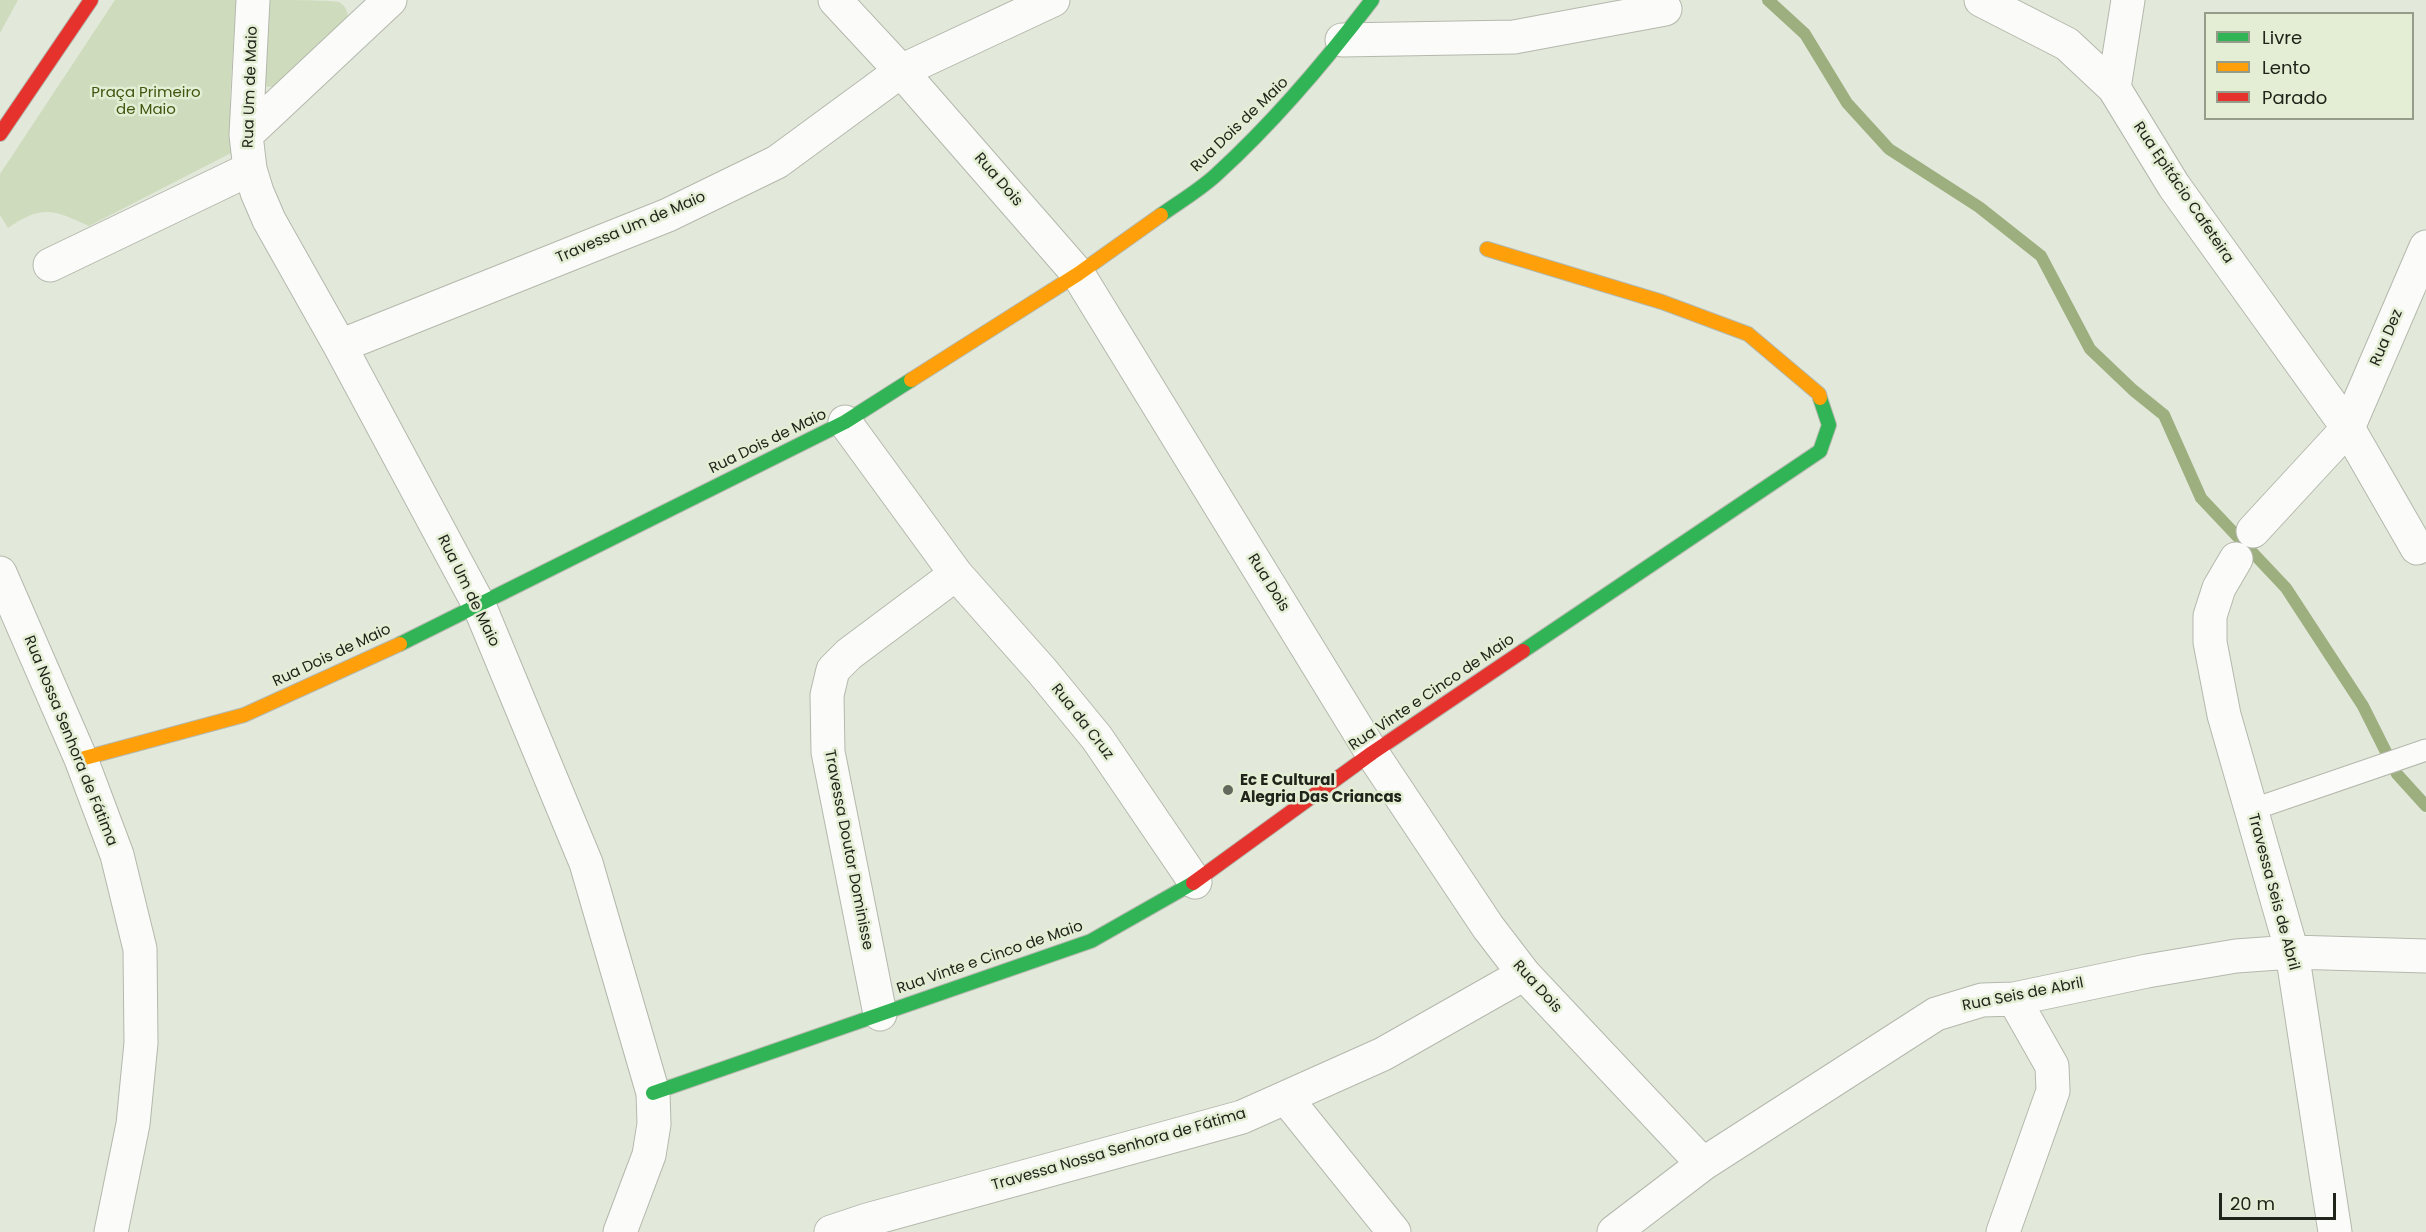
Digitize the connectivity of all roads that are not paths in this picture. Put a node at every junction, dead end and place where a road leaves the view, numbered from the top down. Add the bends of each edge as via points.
1 (91, 0) edge
2 (254, 0) edge
3 (390, 0) edge
4 (835, 0) edge
5 (1053, 0) edge
6 (1372, 0) edge
7 (1981, 0) edge
8 (2127, 0) edge
9 (1665, 9) dead end
10 (1342, 40) junction
11 (901, 70) junction
12 (2114, 88) junction
13 (0, 134) edge
14 (246, 135) junction
15 (250, 170) junction
16 (2426, 247) edge
17 (1487, 249) dead end
18 (50, 265) dead end
19 (1078, 274) junction
20 (340, 346) junction
21 (845, 422) junction
22 (2348, 428) junction
23 (2253, 531) dead end
24 (2417, 548) dead end
25 (2236, 559) dead end
26 (0, 573) edge
27 (956, 574) junction
28 (479, 605) junction
29 (2421, 751) edge
30 (1372, 753) junction
31 (81, 759) junction
32 (2252, 810) junction
33 (1195, 882) junction
34 (2292, 952) junction
35 (2426, 956) edge
36 (1524, 974) junction
37 (2014, 999) junction
38 (879, 1014) junction
39 (653, 1093) junction
40 (1286, 1098) junction
41 (1702, 1164) junction
42 (111, 1232) edge
43 (620, 1232) edge
44 (831, 1232) edge
45 (1394, 1232) edge
46 (1614, 1232) edge
47 (2003, 1232) edge
48 (2335, 1232) edge

1 - 13 street
2 - 14 street, Rua Um de Maio
3 - 14 street
4 - 11 street, Rua Dois
5 - 11 street, Travessa Um de Maio
6 - 10 street, Rua Dois de Maio
7 - 12 street, Rua Epitácio Cafeteira via 2067,44
8 - 12 street
9 - 10 street via 1514,37
10 - 19 street, Rua Dois de Maio via 1287,105 1215,176
11 - 19 street, Rua Dois
11 - 20 street, Travessa Um de Maio via 767,167 668,215
12 - 22 street, Rua Epitácio Cafeteira via 2174,186
14 - 15 street, Rua Um de Maio
15 - 18 street
15 - 20 street, Rua Um de Maio via 269,220
16 - 22 street, Rua Dez
17 - 30 street, Rua Vinte e Cinco de Maio via 1662,302 1748,334 1819,394 1829,425 1820,451
19 - 21 street, Rua Dois de Maio
19 - 30 street, Rua Dois
20 - 28 street, Rua Um de Maio
21 - 27 street
21 - 28 street, Rua Dois de Maio
22 - 23 street
22 - 24 street, Rua Epitácio Cafeteira
25 - 32 street, Travessa Seis de Abril via 2219,588 2210,616 2210,642 2224,715
26 - 31 street, Rua Nossa Senhora de Fátima
27 - 33 street, Rua da Cruz via 1097,738
27 - 38 street, Travessa Doutor Dominisse via 849,654 833,670 827,695 828,752
28 - 31 street, Rua Dois de Maio via 244,715
28 - 39 street, Rua Um de Maio via 586,864
29 - 32 lane
30 - 33 street, Rua Vinte e Cinco de Maio
30 - 36 street, Rua Dois via 1488,927
31 - 42 street, Rua Nossa Senhora de Fátima via 117,855 140,949 141,1043 134,1112
32 - 34 street, Travessa Seis de Abril
33 - 38 street, Rua Vinte e Cinco de Maio via 1091,941
34 - 35 street, Rua Seis de Abril
34 - 37 street, Rua Seis de Abril via 2236,956 2147,971
34 - 48 street, Travessa Seis de Abril
36 - 40 street, Travessa Nossa Senhora de Fátima via 1383,1054
36 - 41 street, Rua Dois
37 - 41 street, Rua Seis de Abril via 1982,1000 1936,1014
37 - 47 street via 2052,1066 2053,1091
38 - 39 street, Rua Vinte e Cinco de Maio
39 - 43 street, Rua Um de Maio via 649,1155
40 - 44 street, Travessa Nossa Senhora de Fátima via 1242,1117
40 - 45 street
41 - 46 street, Rua Seis de Abril

